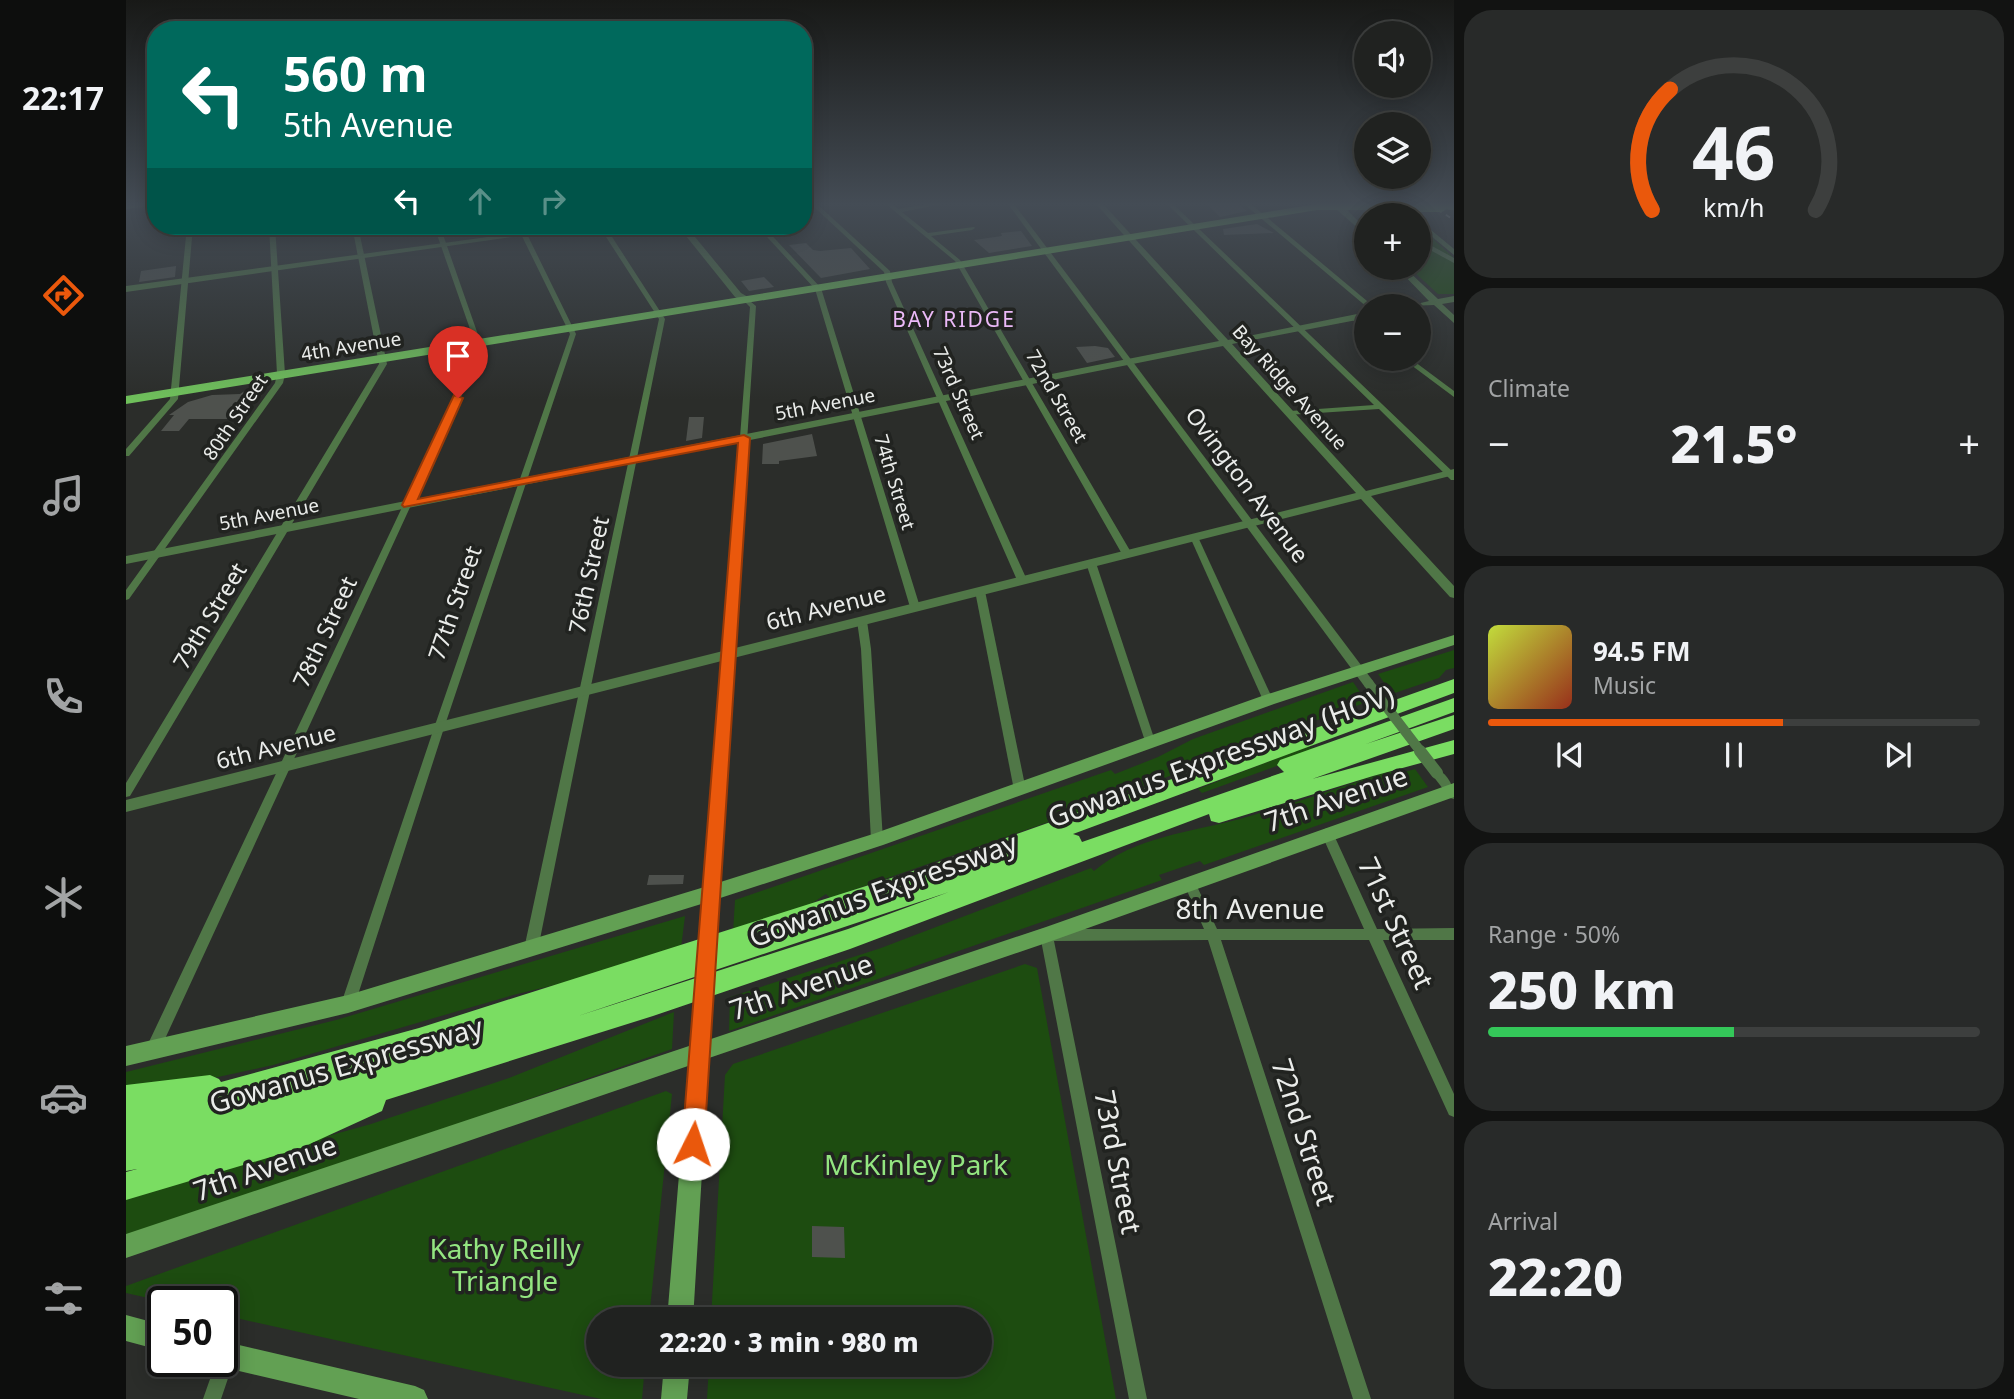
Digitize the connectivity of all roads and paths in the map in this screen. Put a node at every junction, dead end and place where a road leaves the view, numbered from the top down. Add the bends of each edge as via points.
1 (186, 269) edge
2 (265, 269) edge
3 (274, 269) edge
4 (364, 269) edge
5 (452, 269) edge
6 (542, 269) edge
7 (631, 269) edge
8 (717, 269) edge
9 (800, 269) edge
10 (885, 269) edge
11 (931, 269) edge
12 (961, 269) edge
13 (1060, 269) edge
14 (1159, 269) edge
15 (1237, 269) edge
16 (1326, 269) edge
17 (888, 276) junction
18 (1415, 280) edge
19 (185, 281) junction
20 (818, 288) junction
21 (126, 289) edge
22 (1356, 294) edge
23 (745, 299) junction
24 (1454, 299) edge
25 (1436, 302) junction
26 (1431, 303) edge
27 (661, 313) junction
28 (1353, 318) edge
29 (1454, 320) edge
30 (571, 328) junction
31 (1299, 329) junction
32 (478, 343) junction
33 (1226, 343) junction
34 (383, 358) junction
35 (1129, 362) junction
36 (1423, 371) edge
37 (281, 374) junction
38 (1026, 383) junction
39 (175, 392) junction
40 (1454, 395) edge
41 (126, 400) edge
42 (941, 400) junction
43 (1380, 407) junction
44 (1290, 413) junction
45 (857, 416) junction
46 (744, 438) junction
47 (126, 454) edge
48 (634, 460) junction
49 (1452, 474) edge
50 (523, 482) junction
51 (1364, 495) junction
52 (409, 505) junction
53 (1249, 523) junction
54 (285, 529) junction
55 (1194, 537) junction
56 (157, 554) junction
57 (1127, 554) junction
58 (126, 560) edge
59 (1091, 563) junction
60 (1022, 580) junction
61 (980, 591) junction
62 (1454, 594) edge
63 (126, 597) edge
64 (915, 607) junction
65 (862, 621) junction
66 (1454, 640) edge
67 (728, 654) junction
68 (1363, 677) junction
69 (1454, 686) edge
70 (583, 691) junction
71 (1268, 700) junction
72 (1454, 705) edge
73 (1454, 722) edge
74 (439, 728) junction
75 (1150, 741) junction
76 (1454, 747) edge
77 (284, 766) junction
78 (1274, 782) junction
79 (1020, 790) junction
80 (1453, 792) edge
81 (126, 793) edge
82 (126, 806) edge
83 (1327, 832) junction
84 (877, 840) junction
85 (1189, 884) junction
86 (711, 893) junction
87 (1212, 933) junction
88 (1374, 934) junction
89 (1454, 934) edge
90 (1046, 935) junction
91 (850, 939) junction
92 (531, 948) junction
93 (348, 1004) junction
94 (152, 1052) junction
95 (699, 1054) junction
96 (126, 1056) edge
97 (443, 1071) junction
98 (291, 1077) junction
99 (126, 1098) edge
100 (1454, 1110) edge
101 (126, 1117) edge
102 (126, 1136) edge
103 (126, 1157) edge
104 (126, 1186) edge
105 (126, 1246) edge
106 (681, 1307) edge
107 (126, 1328) edge
108 (147, 1334) edge
109 (238, 1358) edge
110 (218, 1377) edge
111 (676, 1377) edge
112 (212, 1399) edge
113 (415, 1399) edge
114 (674, 1399) edge
115 (1139, 1399) edge
116 (1362, 1399) edge

1 - 19 street
2 - 19 street
3 - 37 street, 80th Street
4 - 34 street
5 - 32 street
6 - 30 street
7 - 27 street
8 - 23 street
9 - 20 street, 74th Street
10 - 17 street, 73rd Street
11 - 17 main road, 4th Avenue
12 - 38 street, 72nd Street
13 - 35 street, Ovington Avenue
14 - 33 street, Bay Ridge Avenue
15 - 31 street
16 - 22 street
17 - 20 main road, 4th Avenue
17 - 42 street, 73rd Street
18 - 25 street
19 - 21 street
19 - 39 street
20 - 23 main road, 4th Avenue
20 - 45 street, 74th Street
23 - 27 main road, 4th Avenue
23 - 46 street via 754,306
24 - 25 street
25 - 26 street
25 - 29 street
27 - 30 main road, 4th Avenue
27 - 48 street, 76th Street
28 - 31 street, 5th Avenue
30 - 32 main road, 4th Avenue
30 - 50 street, 77th Street via 573,334
31 - 33 street, 5th Avenue
31 - 43 street
32 - 34 main road, 4th Avenue
32 - 52 street, 78th Street via 480,349
33 - 35 street, 5th Avenue
33 - 44 street, Bay Ridge Avenue
34 - 37 main road, 4th Avenue
34 - 54 street, 79th Street
35 - 38 street, 5th Avenue
35 - 53 street, Ovington Avenue
36 - 40 street
37 - 39 main road, 4th Avenue
37 - 56 street, 80th Street
38 - 42 street, 5th Avenue
38 - 57 street, 72nd Street
39 - 41 main road, 4th Avenue
39 - 47 street
42 - 45 street, 5th Avenue
42 - 60 street, 73rd Street
43 - 44 street
43 - 49 street
44 - 51 street, Bay Ridge Avenue
45 - 46 street, 5th Avenue
45 - 64 street, 74th Street
46 - 48 street, 5th Avenue
46 - 67 street
48 - 50 street, 5th Avenue
48 - 70 street, 76th Street
49 - 51 street, 6th Avenue
50 - 52 street, 5th Avenue
50 - 74 street, 77th Street
51 - 53 street, 6th Avenue
51 - 62 street, Bay Ridge Avenue
52 - 54 street, 5th Avenue
52 - 77 street, 78th Street
53 - 55 street, 6th Avenue
53 - 68 street, Ovington Avenue
54 - 56 street, 5th Avenue
54 - 81 street, 79th Street
55 - 57 street, 6th Avenue
55 - 71 street
56 - 58 street, 5th Avenue
56 - 63 street, 80th Street
57 - 59 street, 6th Avenue
59 - 60 street, 6th Avenue
59 - 75 street
60 - 61 street, 6th Avenue
61 - 64 street, 6th Avenue
61 - 79 street
64 - 65 street, 6th Avenue
65 - 67 street, 6th Avenue
65 - 84 street
66 - 68 main road
67 - 70 street, 6th Avenue
67 - 86 street
68 - 71 main road
68 - 80 street, Ovington Avenue, bridge
69 - 98 highway, Gowanus Expressway via 910,882 427,1038
70 - 74 street, 6th Avenue
70 - 92 street, 76th Street
71 - 75 main road
72 - 78 highway
72 - 102 highway, Gowanus Expressway (HOV) via 1166,810 573,1008 306,1089
73 - 78 highway, Gowanus Expressway
74 - 77 street, 6th Avenue
74 - 93 street, 77th Street
75 - 79 main road
76 - 91 highway via 1165,831 931,917
77 - 82 street, 6th Avenue
77 - 94 street, 78th Street
78 - 91 highway, Gowanus Expressway
79 - 84 main road
80 - 83 main road, 7th Avenue
83 - 85 main road, 7th Avenue
83 - 88 street, 71st Street
84 - 86 main road
85 - 87 street, 72nd Street
85 - 90 main road, 7th Avenue
86 - 92 main road
86 - 95 main road, bridge
87 - 88 street, 8th Avenue
87 - 90 street, 8th Avenue
87 - 116 street, 72nd Street
88 - 89 street, 8th Avenue
88 - 100 street, 71st Street
90 - 95 main road, 7th Avenue
90 - 115 street, 73rd Street
91 - 97 highway, Gowanus Expressway
92 - 93 main road
93 - 94 main road
94 - 96 main road
95 - 105 main road, 7th Avenue
95 - 106 main road
97 - 103 highway, Gowanus Expressway via 184,1145
97 - 104 highway via 301,1134
98 - 99 highway
98 - 101 highway, Gowanus Expressway
107 - 108 main road
109 - 113 main road
110 - 112 street
111 - 114 main road

